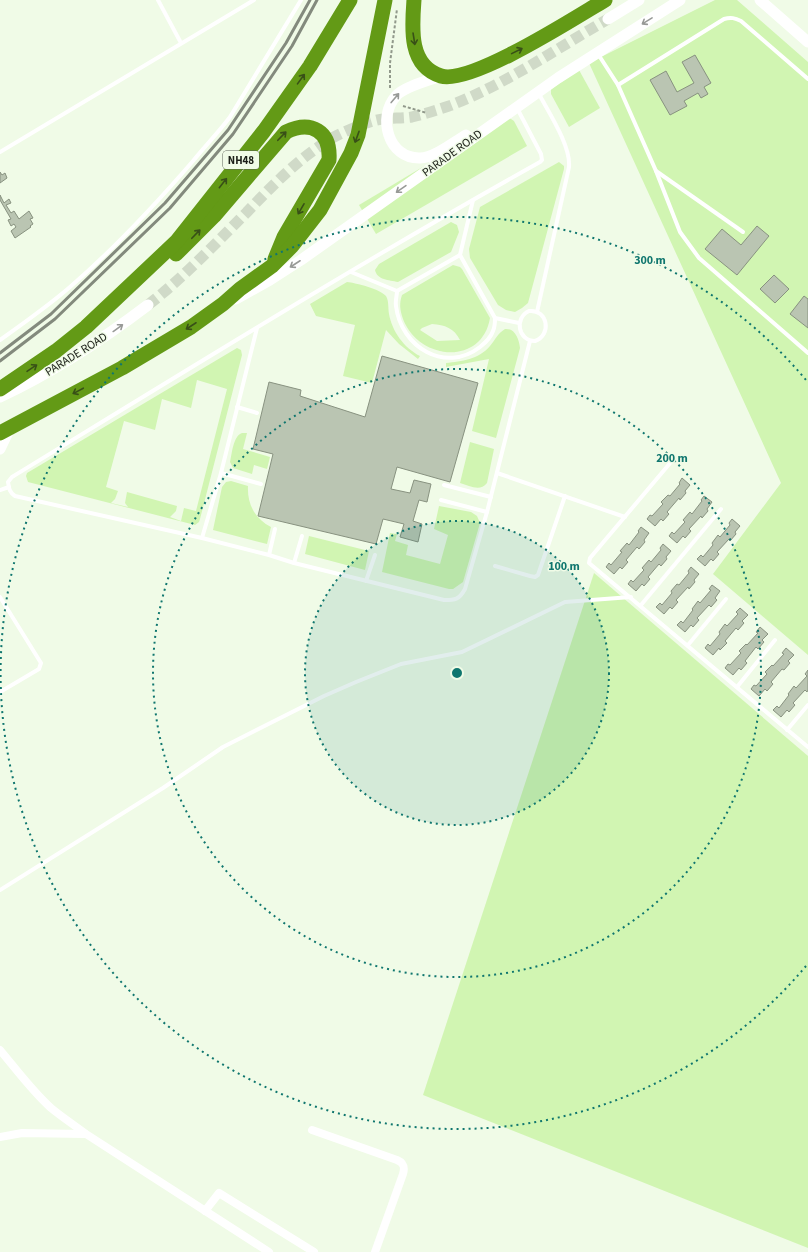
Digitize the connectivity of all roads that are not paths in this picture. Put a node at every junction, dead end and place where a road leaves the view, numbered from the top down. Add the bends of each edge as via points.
1 (158, 0) edge
2 (254, 0) edge
3 (301, 0) edge
4 (350, 0) edge
5 (414, 0) edge
6 (639, 0) edge
7 (680, 0) edge
8 (760, 0) edge
9 (598, 2) edge
10 (391, 4) edge
11 (608, 19) tunnel mouth
12 (808, 42) edge
13 (181, 43) junction
14 (597, 52) junction
15 (441, 76) junction
16 (808, 79) edge
17 (618, 85) junction
18 (537, 92) junction
19 (516, 107) junction
20 (506, 114) junction
21 (0, 152) edge
22 (656, 171) junction
23 (473, 200) junction
24 (742, 232) dead end
25 (460, 255) junction
26 (272, 266) junction
27 (351, 272) junction
28 (397, 291) junction
29 (122, 294) junction
30 (223, 304) junction
31 (148, 305) tunnel mouth
32 (537, 312) junction
33 (495, 318) junction
34 (519, 323) junction
35 (257, 328) junction
36 (0, 340) edge
37 (530, 341) junction
38 (808, 353) edge
39 (0, 389) edge
40 (0, 397) edge
41 (237, 407) junction
42 (257, 413) dead end
43 (6, 430) edge
44 (0, 449) edge
45 (672, 462) dead end
46 (220, 473) junction
47 (497, 473) junction
48 (261, 484) dead end
49 (444, 485) dead end
50 (8, 487) junction
51 (0, 490) edge
52 (565, 496) junction
53 (491, 497) junction
54 (441, 500) dead end
55 (721, 509) dead end
56 (487, 512) junction
57 (625, 517) junction
58 (275, 529) dead end
59 (302, 536) dead end
60 (202, 538) junction
61 (375, 555) dead end
62 (269, 556) junction
63 (294, 564) junction
64 (495, 566) dead end
65 (366, 581) junction
66 (0, 597) edge
67 (631, 597) junction
68 (726, 599) dead end
69 (641, 605) junction
70 (775, 640) dead end
71 (688, 645) junction
72 (737, 687) junction
73 (0, 692) edge
74 (808, 705) edge
75 (787, 730) junction
76 (808, 747) edge
77 (0, 890) edge
78 (0, 1050) edge
79 (312, 1130) dead end
80 (86, 1134) junction
81 (0, 1137) edge
82 (205, 1211) junction
83 (269, 1252) edge
84 (314, 1252) edge
85 (375, 1252) edge

1 - 13 lane
2 - 13 lane
3 - 36 lane via 230,117 166,192 71,286
29 -> 4 highway, NH48 via 177,241 264,131 310,66
5 -> 15 highway via 413,32 416,50 423,64
6 - 11 street
7 -> 14 street, PARADE ROAD
8 - 12 street
15 -> 9 highway via 463,75 530,45
10 -> 26 highway via 358,135 351,153 320,210 292,246
13 - 21 lane
14 - 17 lane
14 - 18 street, PARADE ROAD
20 -> 15 street via 430,156 413,158 396,149 388,134 387,118 396,95
16 - 17 lane via 741,21 730,18 724,19
17 - 22 lane
18 - 19 street, PARADE ROAD
18 - 32 lane via 558,128 570,160
19 - 20 street, PARADE ROAD
19 - 23 lane via 536,143 542,160
20 -> 30 street, PARADE ROAD via 301,260 265,283
22 - 24 lane
22 - 38 lane via 680,232 699,258
23 - 25 lane
23 - 27 lane
25 - 28 lane
25 - 33 lane
29 -> 26 highway via 179,252 226,203 286,132 294,128 315,129 326,139 330,152 329,160 284,238
26 - 30 highway
27 - 28 lane
27 - 35 lane
28 - 33 lane via 396,306 409,337 422,350 438,357 455,358 472,353 486,342 493,332
39 -> 29 highway, NH48 via 56,351
30 -> 43 highway via 191,327 148,352
40 -> 31 street, PARADE ROAD via 100,341
32 - 34 lane via 526,313
32 - 37 lane via 544,318 546,328 542,336
33 - 34 lane
34 - 37 lane via 523,336
35 - 41 lane
35 - 50 lane via 12,477
37 - 47 lane
41 - 42 lane
41 - 46 lane
43 - 44 street
45 - 57 lane
46 - 48 lane
46 - 60 lane
47 - 52 lane
47 - 53 lane
49 - 53 lane
50 - 51 lane
50 - 60 lane via 15,496
52 - 57 lane
52 - 64 lane via 538,575 530,576
53 - 56 lane
54 - 56 lane
55 - 69 lane
56 - 65 lane via 465,589 461,596 454,600 444,600
57 - 67 lane via 589,560 591,565
58 - 62 lane
59 - 63 lane
60 - 62 lane
61 - 65 lane
62 - 63 lane
63 - 65 lane
66 - 73 lane via 41,663 39,669
67 - 69 lane
67 - 77 lane via 565,602 462,652 402,664 324,696 223,748
68 - 71 lane
69 - 71 lane
70 - 72 lane
71 - 72 lane
72 - 75 lane
74 - 75 lane
75 - 76 lane
78 - 80 street via 51,1107
79 - 85 street via 397,1160 403,1165 403,1174
80 - 81 street via 22,1133
80 - 82 street
82 - 83 street
82 - 84 street via 219,1193

